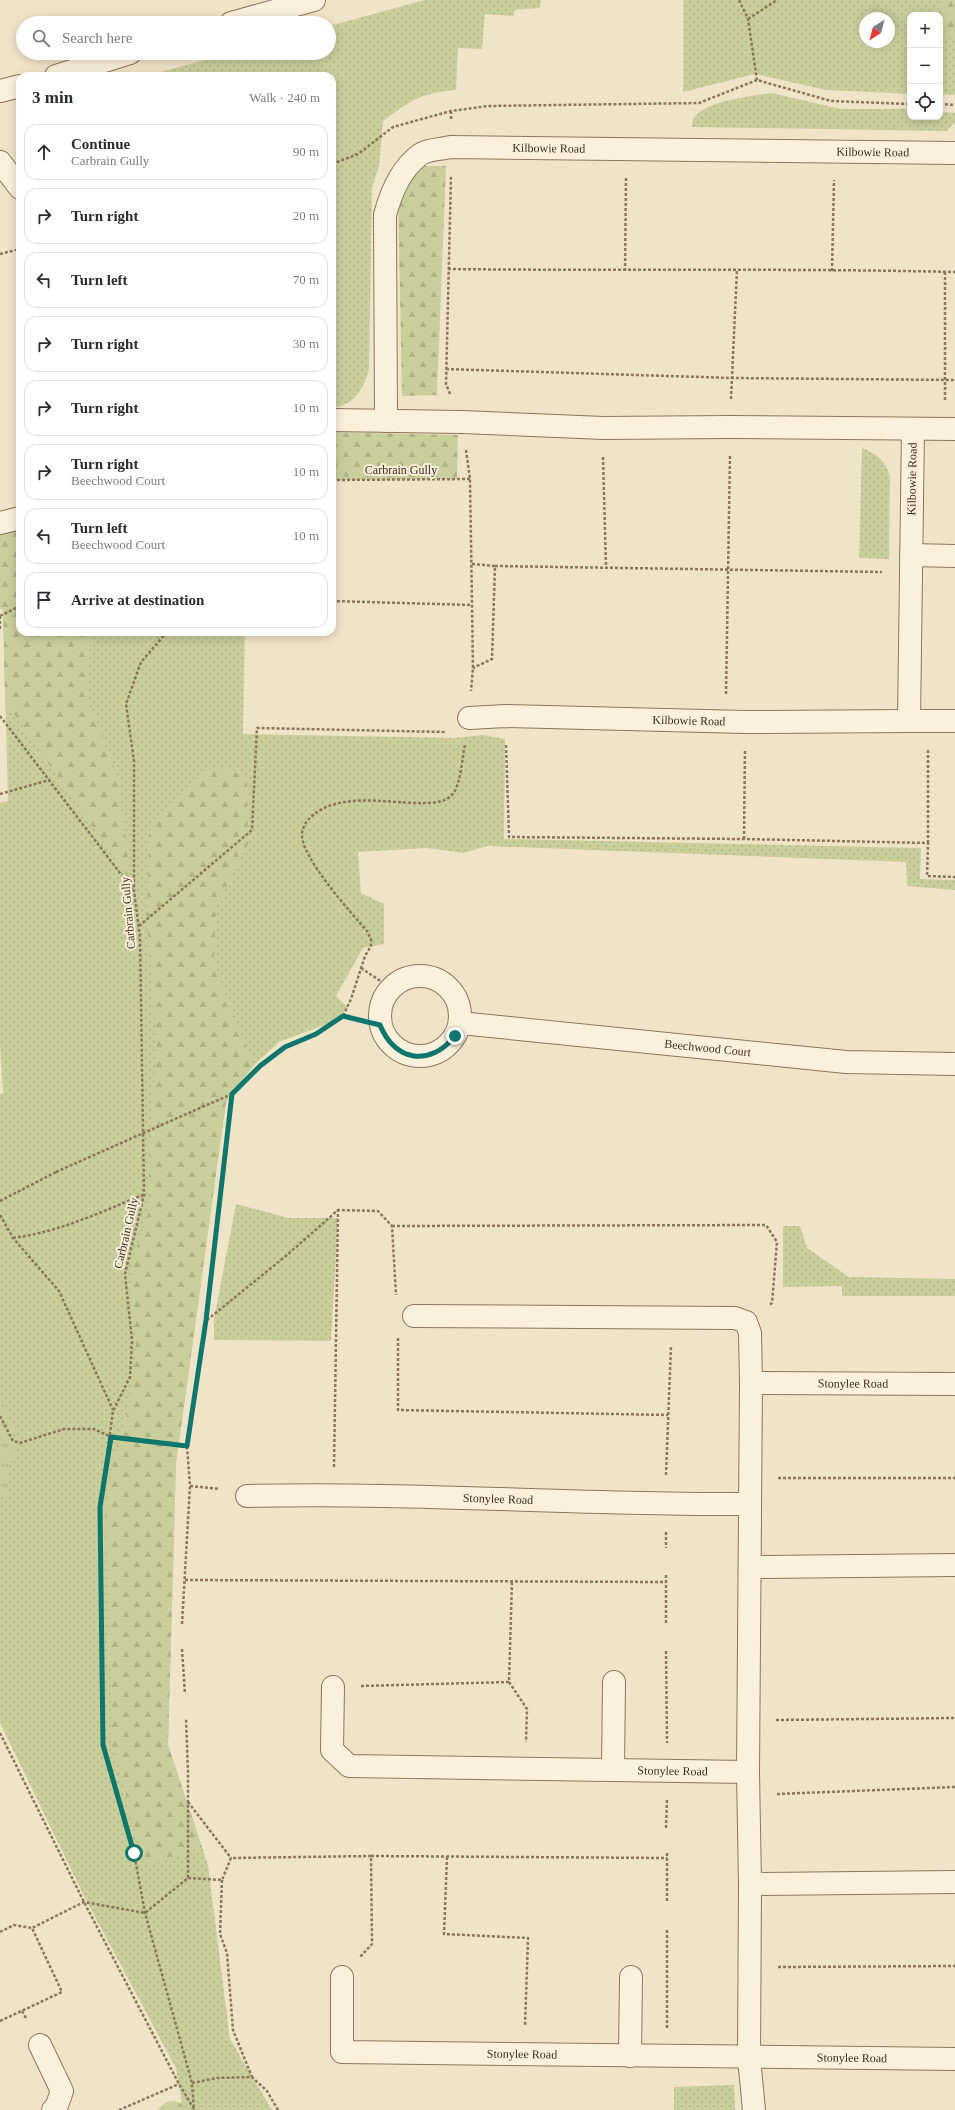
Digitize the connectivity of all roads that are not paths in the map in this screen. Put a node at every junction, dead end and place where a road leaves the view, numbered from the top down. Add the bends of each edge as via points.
1 (314, 0) edge
2 (256, 16) edge
3 (107, 60) edge
4 (69, 72) edge
5 (16, 87) edge
6 (0, 91) edge
7 (955, 153) edge
8 (0, 162) edge
9 (16, 183) edge
10 (336, 420) edge
11 (386, 421) junction
12 (913, 430) junction
13 (950, 430) edge
14 (16, 519) edge
15 (0, 524) edge
16 (955, 556) edge
17 (911, 564) junction
18 (469, 718) road end
19 (919, 721) junction
20 (955, 721) edge
21 (460, 1023) junction
22 (955, 1064) edge
23 (406, 1316) road end
24 (751, 1383) junction
25 (955, 1384) edge
26 (247, 1496) dead end
27 (749, 1504) junction
28 (955, 1565) edge
29 (751, 1567) junction
30 (614, 1682) dead end
31 (333, 1687) road end
32 (613, 1770) junction
33 (748, 1772) junction
34 (955, 1882) edge
35 (750, 1884) junction
36 (342, 1977) road end
37 (631, 1977) dead end
38 (40, 2045) dead end
39 (630, 2056) junction
40 (749, 2058) junction
41 (955, 2059) edge
42 (53, 2110) edge
43 (754, 2110) edge

1 - 2 street
3 - 4 street
5 - 6 street
7 - 11 street, Kilbowie Road via 452,147 422,153 404,172 392,191 385,215
8 - 9 street
10 - 11 street, Kilbowie Road
11 - 12 street, Kilbowie Road via 603,428
12 - 13 street, Kilbowie Road
12 - 17 street, Kilbowie Road
14 - 15 street
16 - 17 street
17 - 19 street, Kilbowie Road
18 - 19 street, Kilbowie Road via 505,716 735,721
19 - 20 street, Kilbowie Road
21 - 21 street via 460,1010 449,988 438,980 426,976 413,976 401,980 383,999 380,1012 380,1025 385,1038 394,1048 407,1055 421,1057 434,1055 446,1047 455,1036
21 - 22 street, Beechwood Court via 846,1062
23 - 24 street via 735,1318 746,1322 750,1333
24 - 25 street, Stonylee Road
24 - 27 street
26 - 27 street, Stonylee Road via 333,1494 665,1504
27 - 29 street
28 - 29 street
29 - 33 street
30 - 32 street
31 - 32 street, Stonylee Road via 332,1750 349,1766
32 - 33 street, Stonylee Road
33 - 35 street
34 - 35 street
35 - 40 street
36 - 39 street, Stonylee Road via 342,2052
37 - 39 street
38 - 42 street via 62,2091
39 - 40 street, Stonylee Road
40 - 41 street, Stonylee Road
40 - 43 street

